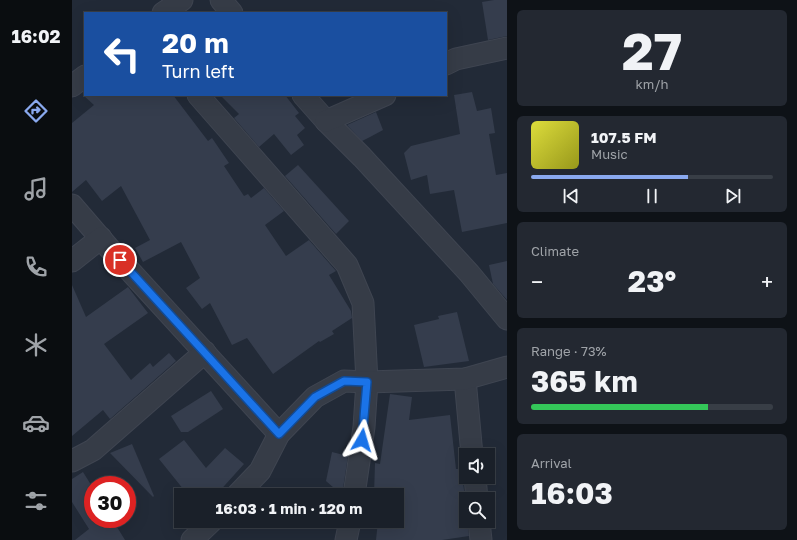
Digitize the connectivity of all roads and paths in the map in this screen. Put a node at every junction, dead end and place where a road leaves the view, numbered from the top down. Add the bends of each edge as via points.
1 (182, 0) edge
2 (221, 0) edge
3 (164, 12) edge
4 (231, 12) edge
5 (507, 48) edge
6 (447, 64) edge
7 (84, 77) edge
8 (72, 86) edge
9 (199, 96) edge
10 (304, 96) edge
11 (383, 96) edge
12 (326, 121) junction
13 (72, 205) edge
14 (101, 238) junction
15 (72, 261) edge
16 (507, 319) edge
17 (205, 352) junction
18 (507, 367) edge
19 (465, 379) junction
20 (367, 382) junction
21 (279, 434) junction
22 (471, 448) edge
23 (72, 461) edge
24 (244, 488) edge
25 (355, 488) edge
26 (205, 528) edge
27 (349, 528) edge
28 (480, 528) edge
29 (192, 540) edge
30 (346, 540) edge
31 (481, 540) edge

1 - 3 street
2 - 4 street
5 - 6 street via 456,59
7 - 8 street
9 - 20 street via 347,265 363,303
10 - 12 street
11 - 12 street
12 - 16 street via 400,197
13 - 14 street
14 - 15 street
14 - 17 street
17 - 21 street
17 - 23 street via 93,450
18 - 19 street
19 - 20 street
19 - 22 street
20 - 21 street via 344,381 315,397
20 - 25 street via 364,427
21 - 24 street via 260,471
26 - 29 street
27 - 30 street
28 - 31 street

